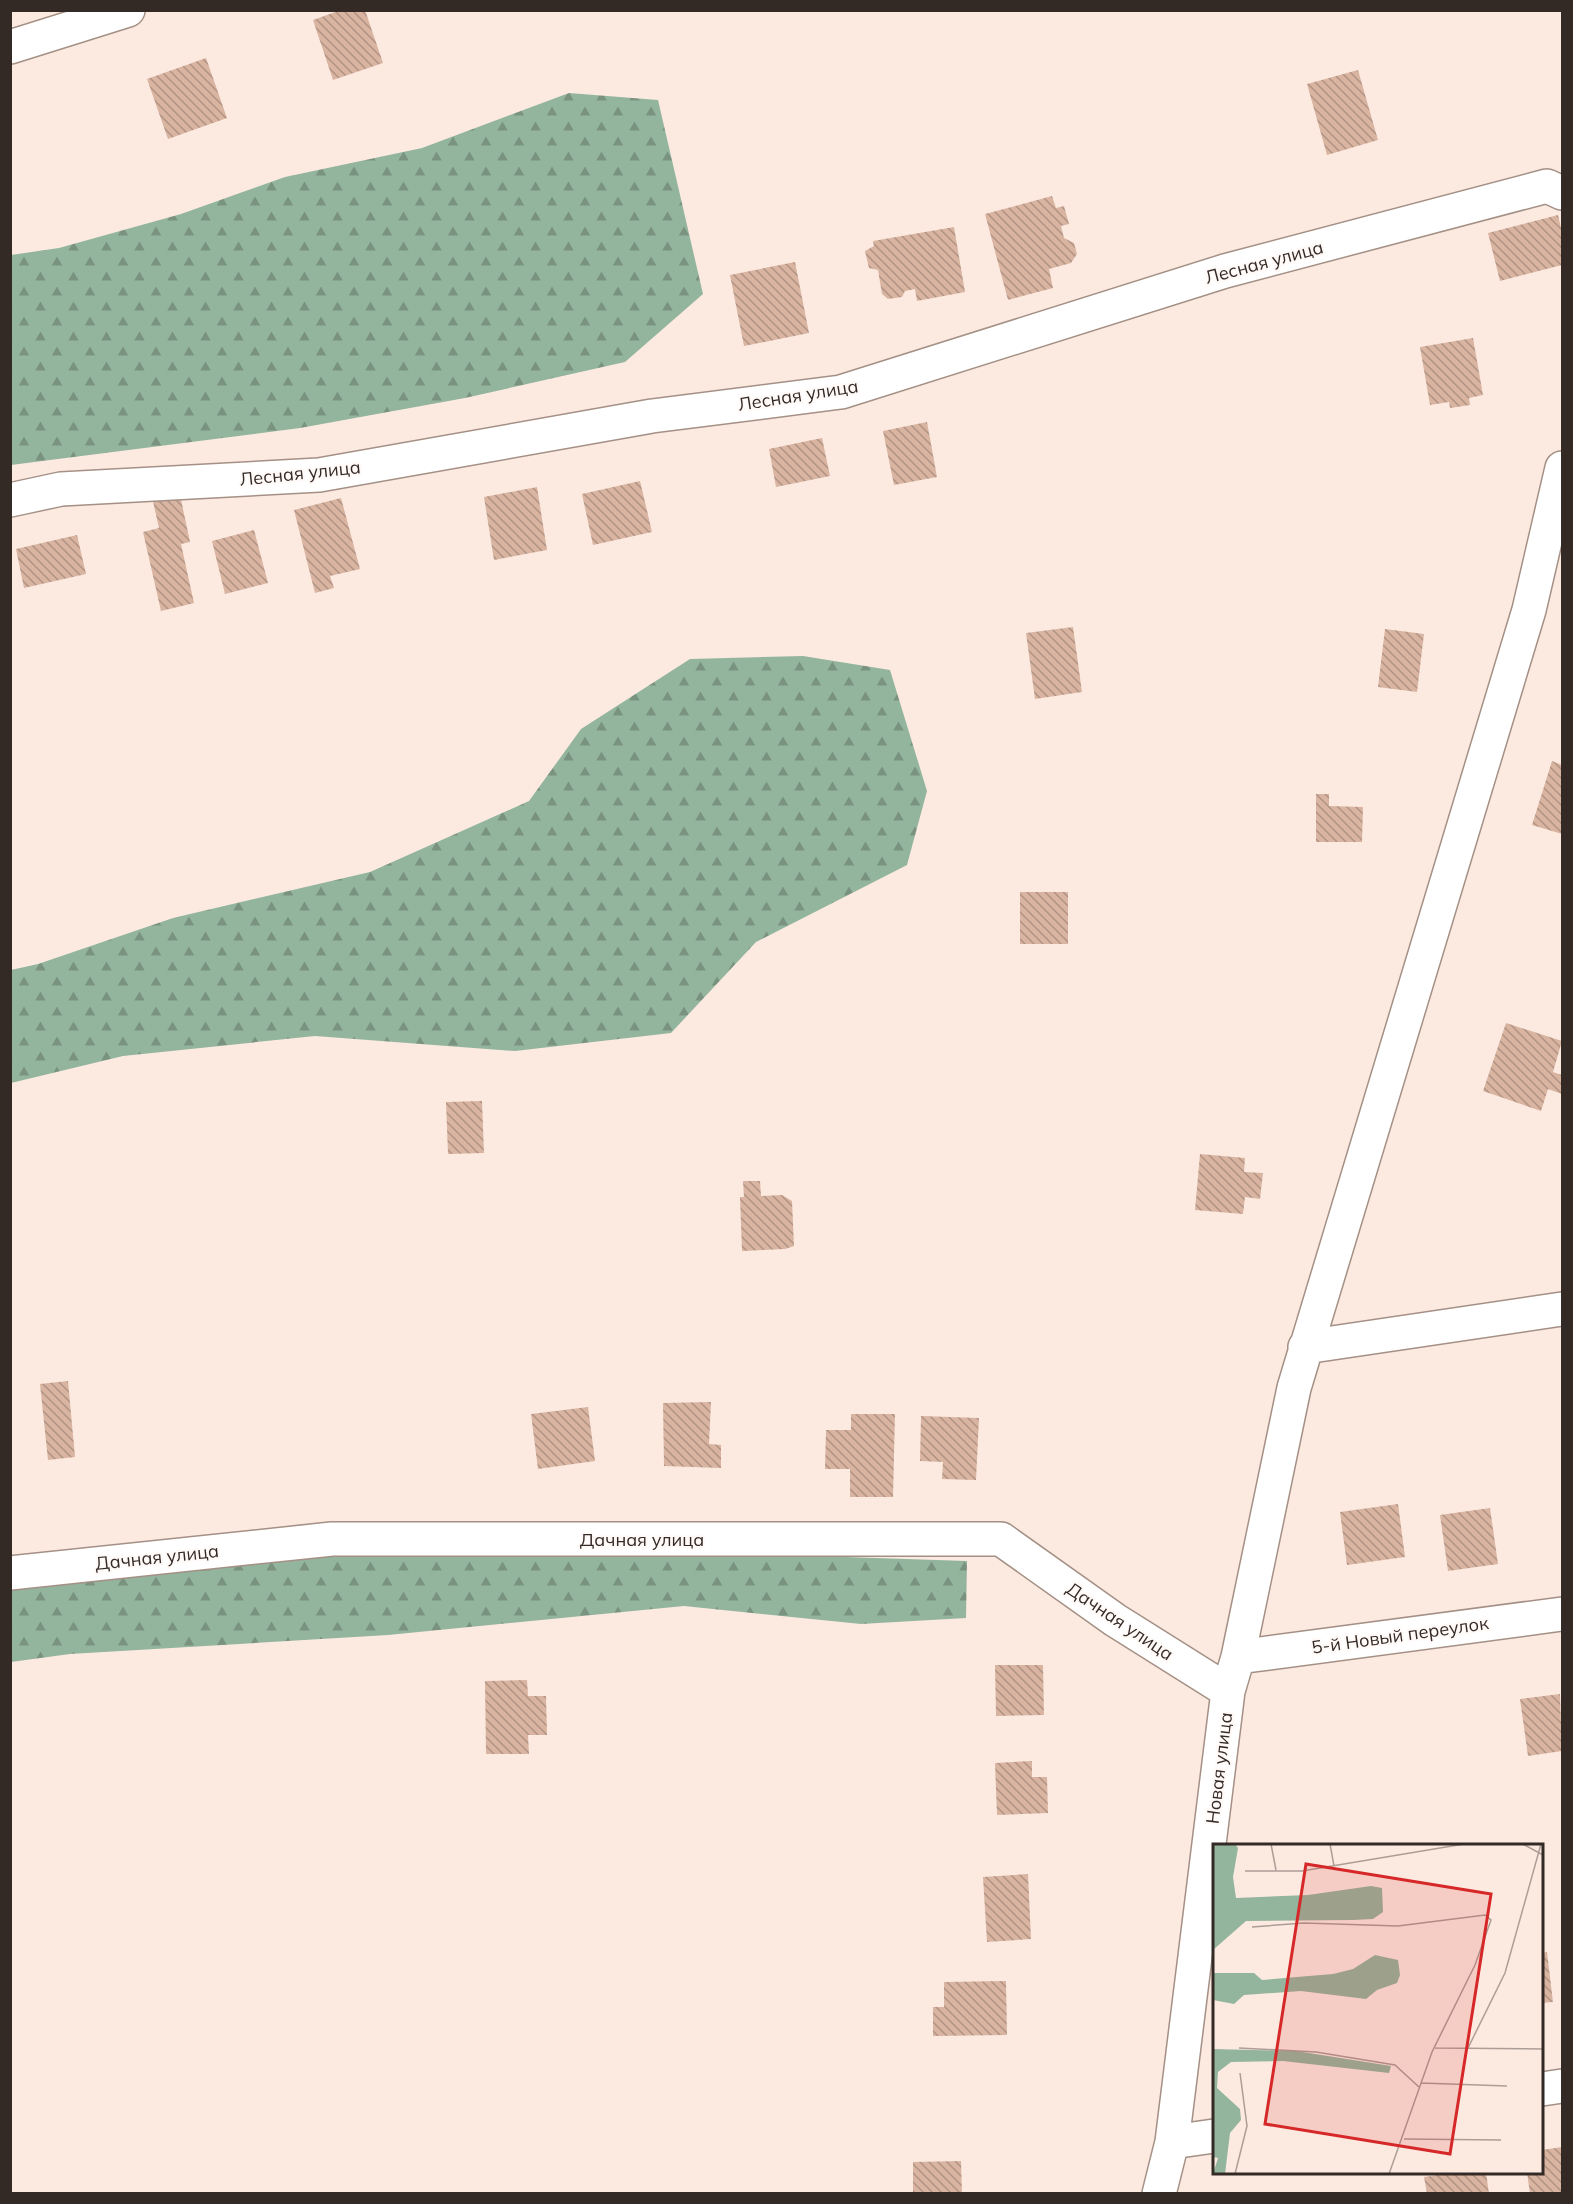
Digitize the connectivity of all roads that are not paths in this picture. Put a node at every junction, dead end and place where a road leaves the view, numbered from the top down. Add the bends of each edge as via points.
1 (128, 10) edge
2 (10, 46) edge
3 (1563, 193) edge
4 (1563, 468) edge
5 (10, 500) edge
6 (1563, 1309) edge
7 (1305, 1347) junction
8 (10, 1572) edge
9 (1563, 1614) edge
10 (1238, 1657) junction
11 (1228, 1691) junction
12 (1563, 2086) edge
13 (1543, 2089) edge
14 (1213, 2136) edge
15 (1172, 2142) junction
16 (1159, 2193) edge

1 - 2 street
3 - 5 street, Лесная улица via 1547,186 1226,271 841,392 652,416 319,475 61,489
4 - 7 street, Новая улица via 1526,622
6 - 7 street
7 - 10 street, Новая улица via 1293,1388
8 - 11 street, Дачная улица via 332,1539 1001,1539 1115,1620
9 - 10 street, 5-й Новый переулок
10 - 11 street, Новая улица
11 - 15 street, Новая улица
12 - 13 street
14 - 15 street
15 - 16 street, Новая улица

